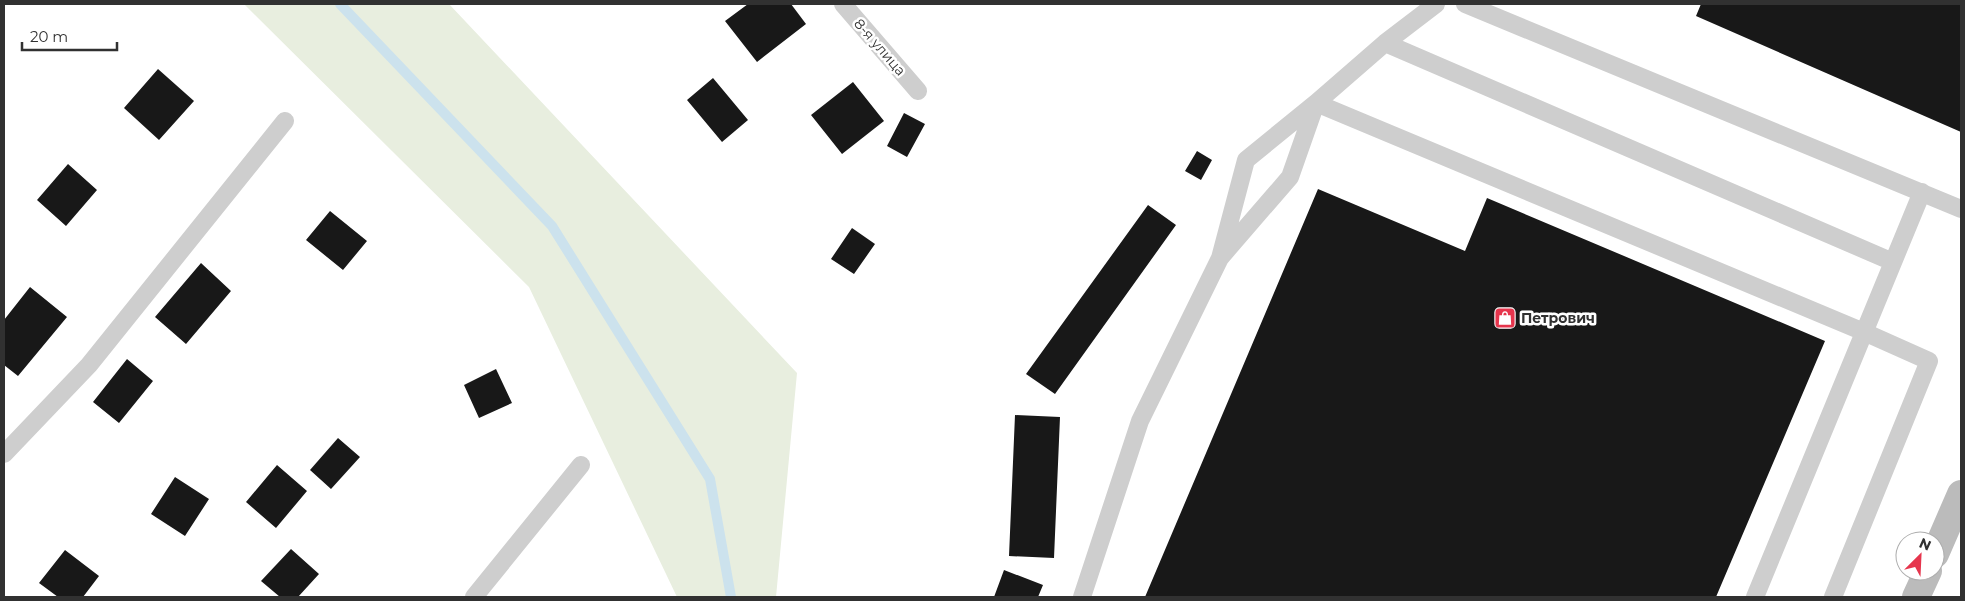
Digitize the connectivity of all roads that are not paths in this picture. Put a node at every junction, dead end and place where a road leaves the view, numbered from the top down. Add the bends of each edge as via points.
1 (843, 4) edge
2 (1436, 4) edge
3 (1465, 4) edge
4 (1385, 43) junction
5 (918, 91) dead end
6 (1316, 103) junction
7 (286, 121) dead end
8 (1922, 192) junction
9 (1961, 209) edge
10 (1220, 258) junction
11 (1893, 262) junction
12 (1864, 332) junction
13 (4, 454) edge
14 (582, 465) dead end
15 (1961, 494) edge
16 (1945, 531) edge
17 (1923, 581) edge
18 (474, 597) edge
19 (1082, 597) edge
20 (1755, 597) edge
21 (1833, 597) edge
22 (1916, 597) edge

1 - 5 lane, 8-я улица
2 - 4 lane
3 - 8 lane
4 - 6 lane
4 - 11 lane
6 - 10 lane via 1290,177
6 - 10 lane via 1246,160
6 - 12 lane
7 - 13 lane via 89,365
8 - 9 lane
8 - 11 lane
10 - 19 lane via 1140,422
11 - 12 lane
12 - 20 lane
12 - 21 lane via 1929,361
14 - 18 lane
15 - 16 street
17 - 22 street

